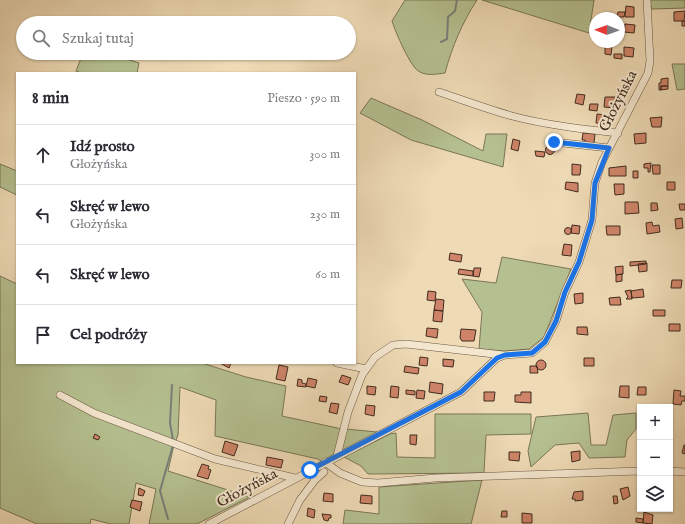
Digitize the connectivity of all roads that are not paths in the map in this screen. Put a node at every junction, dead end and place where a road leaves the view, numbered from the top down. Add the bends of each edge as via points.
1 (647, 0) edge
2 (440, 92) dead end
3 (618, 133) junction
4 (554, 142) dead end
5 (609, 148) junction
6 (505, 355) junction
7 (342, 364) edge
8 (366, 369) junction
9 (60, 395) dead end
10 (338, 456) junction
11 (325, 462) junction
12 (310, 470) junction
13 (637, 471) edge
14 (673, 471) edge
15 (324, 472) dead end
16 (685, 472) edge
17 (295, 478) junction
18 (315, 480) junction
19 (209, 524) edge
20 (288, 524) edge

1 - 3 street, Głożyńska via 650,61 648,73
2 - 3 street via 513,116
3 - 5 street, Głożyńska
4 - 5 street
5 - 6 street, Głożyńska via 595,183 592,220 556,321 545,342 532,353
6 - 8 street via 393,344 375,357
6 - 10 street, Głożyńska via 497,358 461,392
7 - 8 street
8 - 10 street via 348,412
9 - 17 street via 94,413 215,459
10 - 11 street, Głożyńska
11 - 12 street, Głożyńska
11 - 13 street via 340,473 362,482 378,483 435,478
12 - 17 street, Głożyńska
12 - 18 street
14 - 16 street
15 - 18 street
17 - 19 street, Głożyńska
18 - 20 street via 300,500

